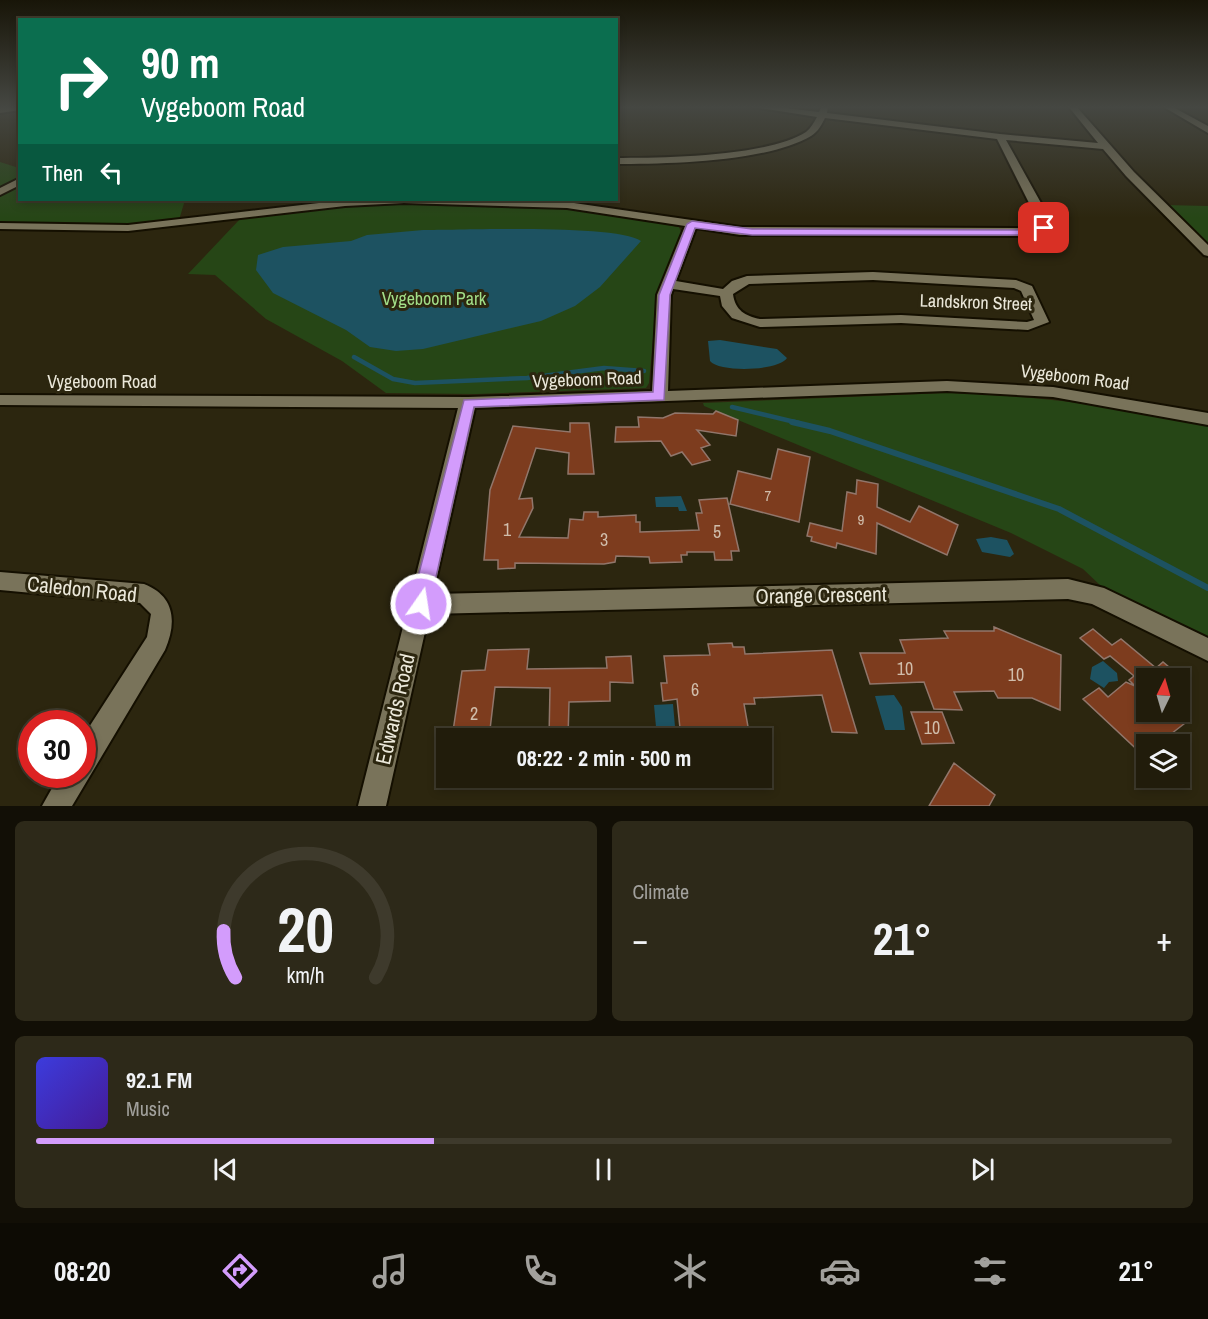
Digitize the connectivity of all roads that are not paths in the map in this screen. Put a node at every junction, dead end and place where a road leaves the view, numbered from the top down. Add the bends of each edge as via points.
1 (780, 144) edge
2 (1004, 144) edge
3 (1078, 144) edge
4 (1104, 144) edge
5 (1106, 146) junction
6 (618, 161) edge
7 (18, 182) edge
8 (0, 192) edge
9 (398, 201) edge
10 (453, 201) edge
11 (692, 224) junction
12 (0, 226) edge
13 (1208, 252) edge
14 (668, 284) junction
15 (726, 293) junction
16 (660, 396) junction
17 (0, 400) edge
18 (468, 403) junction
19 (1208, 419) edge
20 (0, 581) edge
21 (421, 604) junction
22 (1208, 650) edge
23 (96, 740) edge
24 (67, 788) edge
25 (56, 806) edge
26 (372, 806) edge

1 - 6 street via 715,155
2 - 11 street via 1045,221 1041,230 752,232
3 - 5 street
4 - 5 street
5 - 13 street
7 - 8 street
9 - 12 street via 345,203 116,229
10 - 11 street via 567,205
11 - 14 street
14 - 15 street
14 - 16 street via 662,314
15 - 15 street, Landskron Street via 737,284 759,278 873,276 1006,282 1027,289 1042,320 1028,326 901,319 760,323 733,313
16 - 18 street, Vygeboom Road
16 - 19 street, Vygeboom Road via 983,386 1077,395
17 - 18 street, Vygeboom Road
18 - 21 street, Edwards Road
20 - 23 street, Caledon Road via 144,594 158,604 163,620 157,642
21 - 22 street, Orange Crescent via 1068,589 1096,595
21 - 26 street, Edwards Road
24 - 25 street

